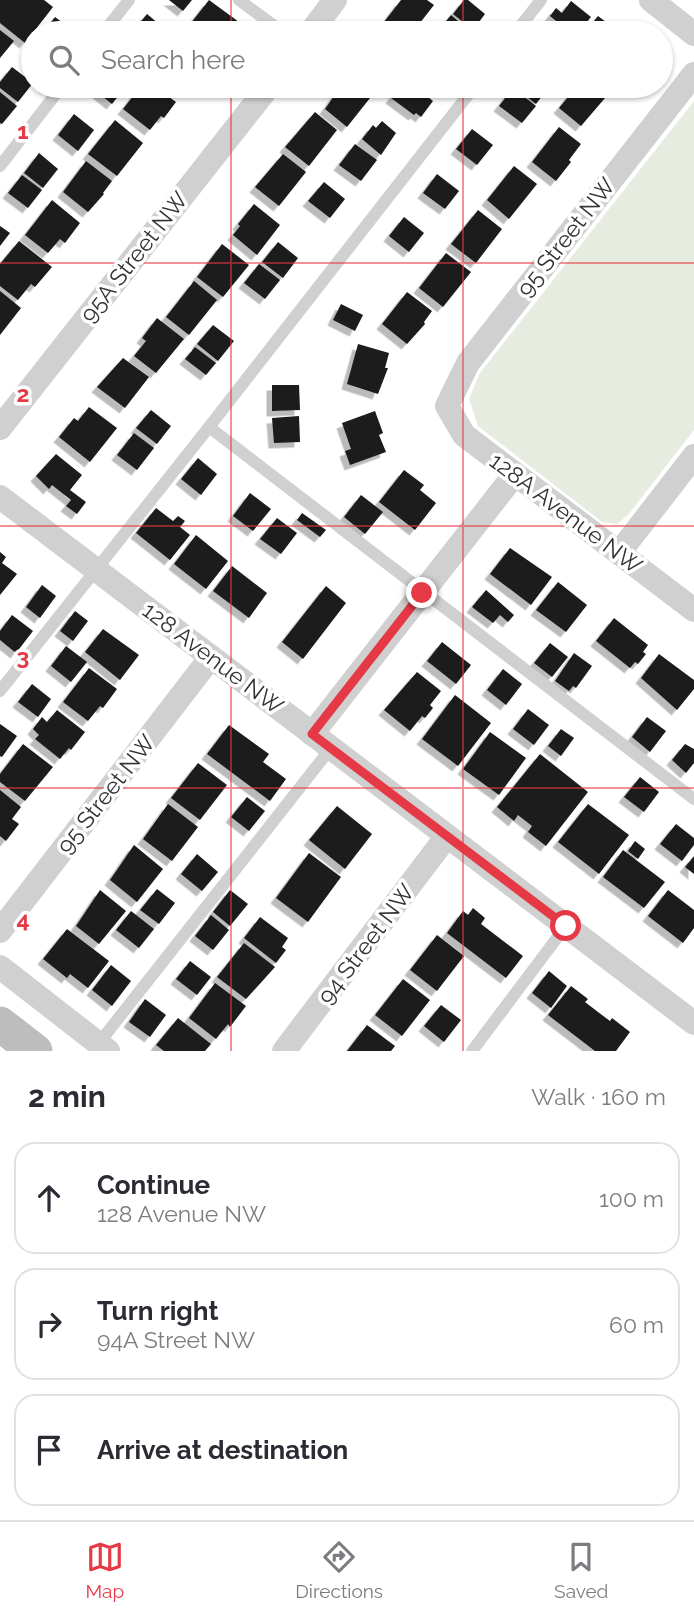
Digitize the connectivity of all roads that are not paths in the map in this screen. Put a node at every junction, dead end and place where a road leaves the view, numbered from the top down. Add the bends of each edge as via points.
1 (129, 0) edge
2 (239, 0) edge
3 (335, 0) edge
4 (541, 0) edge
5 (651, 0) edge
6 (112, 21) edge
7 (268, 21) edge
8 (319, 21) edge
9 (524, 21) edge
10 (694, 34) edge
11 (694, 74) edge
12 (53, 98) edge
13 (260, 98) edge
14 (466, 98) edge
15 (0, 166) edge
16 (447, 406) joint
17 (209, 427) junction
18 (0, 428) edge
19 (694, 456) edge
20 (515, 474) junction
21 (0, 497) edge
22 (619, 553) junction
23 (95, 569) junction
24 (422, 593) junction
25 (694, 610) edge
26 (211, 657) junction
27 (0, 691) edge
28 (321, 741) junction
29 (694, 799) edge
30 (447, 836) junction
31 (566, 926) junction
32 (0, 931) edge
33 (0, 967) edge
34 (694, 1023) edge
35 (0, 1024) edge
36 (103, 1047) edge
37 (35, 1051) edge
38 (284, 1051) edge
39 (472, 1051) edge

1 - 6 lane
2 - 7 lane
3 - 8 street
4 - 9 lane
5 - 10 street
11 - 16 street, 95 Street NW via 468,363
12 - 15 lane
13 - 18 street, 95A Street NW
14 - 17 lane
16 - 20 street, 128A Avenue NW via 464,435
17 - 23 lane
17 - 24 lane
19 - 22 street
20 - 22 street, 128A Avenue NW
20 - 24 street
21 - 23 street, 128 Avenue NW
22 - 25 street, 128A Avenue NW
23 - 26 street, 128 Avenue NW
23 - 27 lane
24 - 28 street
24 - 29 lane
26 - 28 street, 128 Avenue NW
26 - 32 street, 95 Street NW
28 - 30 street, 128 Avenue NW
28 - 36 lane
30 - 31 street, 128 Avenue NW
30 - 38 street, 94 Street NW
31 - 34 street, 128 Avenue NW
31 - 39 lane
33 - 36 street
35 - 37 main road

